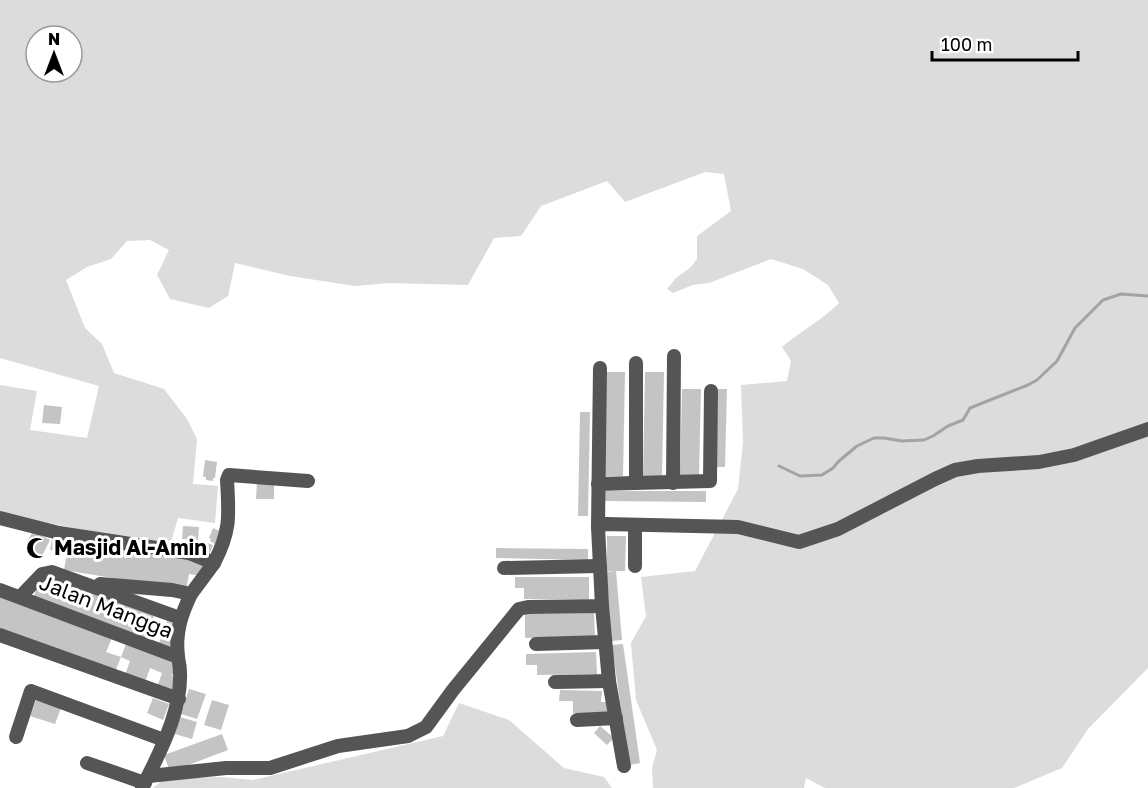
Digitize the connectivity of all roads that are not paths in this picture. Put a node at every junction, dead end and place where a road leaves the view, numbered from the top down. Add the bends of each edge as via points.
1 (674, 356) dead end
2 (636, 363) dead end
3 (600, 368) dead end
4 (711, 391) dead end
5 (1148, 429) edge
6 (308, 481) dead end
7 (636, 483) junction
8 (673, 483) junction
9 (598, 484) junction
10 (0, 518) edge
11 (635, 525) junction
12 (598, 527) junction
13 (214, 563) junction
14 (598, 566) junction
15 (635, 566) dead end
16 (504, 568) dead end
17 (83, 583) junction
18 (0, 590) edge
19 (191, 594) junction
20 (20, 597) junction
21 (602, 606) junction
22 (180, 618) junction
23 (0, 635) edge
24 (605, 642) junction
25 (536, 644) dead end
26 (178, 657) junction
27 (609, 681) junction
28 (555, 682) dead end
29 (179, 699) junction
30 (615, 718) junction
31 (577, 720) dead end
32 (16, 737) dead end
33 (164, 740) junction
34 (87, 763) dead end
35 (624, 766) dead end
36 (145, 782) edge

1 - 8 street
2 - 7 street
3 - 9 street
4 - 8 street via 710,481
5 - 11 street via 1074,455 955,470 838,529 799,542 738,527
6 - 13 street via 229,475 229,525
7 - 8 street
7 - 9 street
9 - 12 street
10 - 13 street via 59,533 189,553
11 - 12 street
11 - 15 street
12 - 14 street
13 - 19 street
14 - 16 street
14 - 21 street
17 - 19 street, Jalan Mangga
17 - 20 street, Jalan Mangga via 47,572
17 - 22 street, Jalan Mangga
18 - 20 street, Jalan Mangga
19 - 22 street, Jalan Mangga
20 - 26 street, Jalan Mangga
21 - 24 street
21 - 36 street via 519,609 426,727 408,736 338,746 270,768 226,768
22 - 26 street, Jalan Mangga
23 - 29 street
24 - 25 street
24 - 27 street
26 - 29 street, Jalan Mangga
27 - 28 street
27 - 30 street
29 - 33 street, Jalan Mangga
30 - 31 street
30 - 35 street
32 - 33 street via 31,691
33 - 36 street, Jalan Mangga
34 - 36 street

